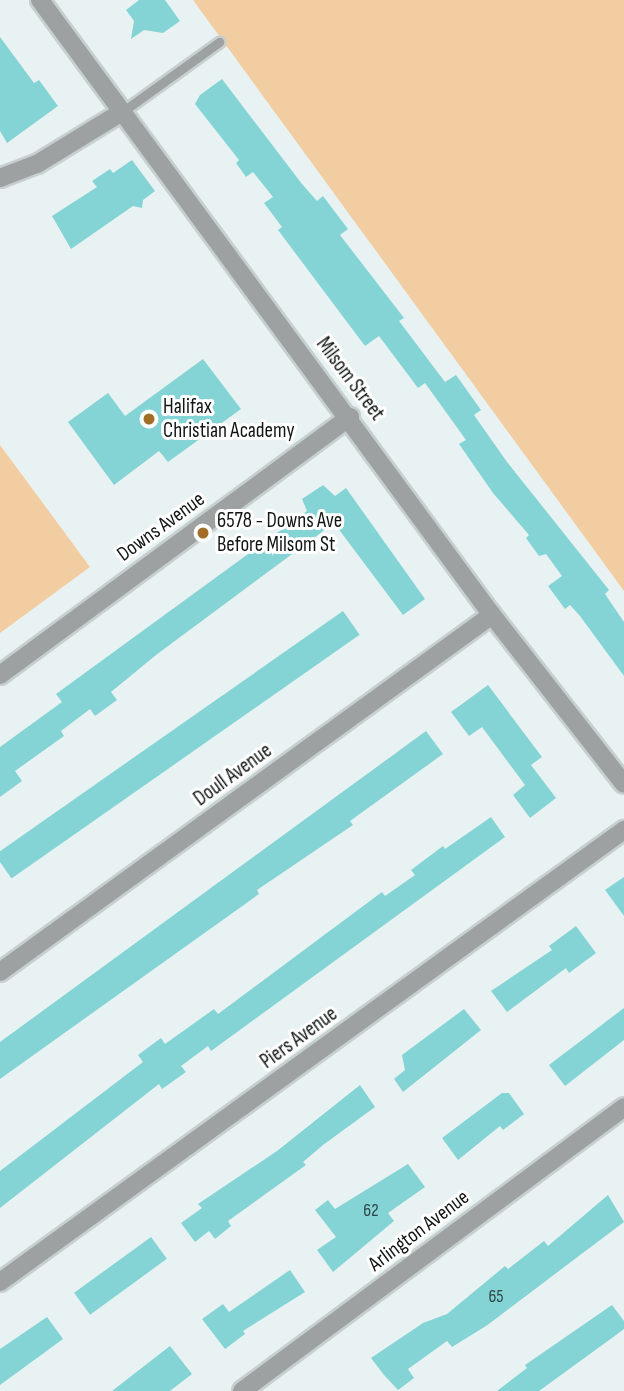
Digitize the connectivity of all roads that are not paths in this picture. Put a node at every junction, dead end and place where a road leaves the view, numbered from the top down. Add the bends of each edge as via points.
1 (40, 0) edge
2 (219, 42) dead end
3 (122, 112) junction
4 (0, 178) edge
5 (350, 416) junction
6 (492, 615) junction
7 (0, 675) edge
8 (624, 784) edge
9 (624, 830) edge
10 (0, 972) edge
11 (624, 1107) edge
12 (0, 1282) edge
13 (242, 1391) edge

1 - 3 street, Milsom Street
2 - 3 lane
3 - 4 street via 37,164
3 - 5 street, Milsom Street
5 - 6 street, Milsom Street
5 - 7 street, Downs Avenue
6 - 8 street, Milsom Street
6 - 10 street, Doull Avenue
9 - 12 street, Piers Avenue
11 - 13 street, Arlington Avenue

